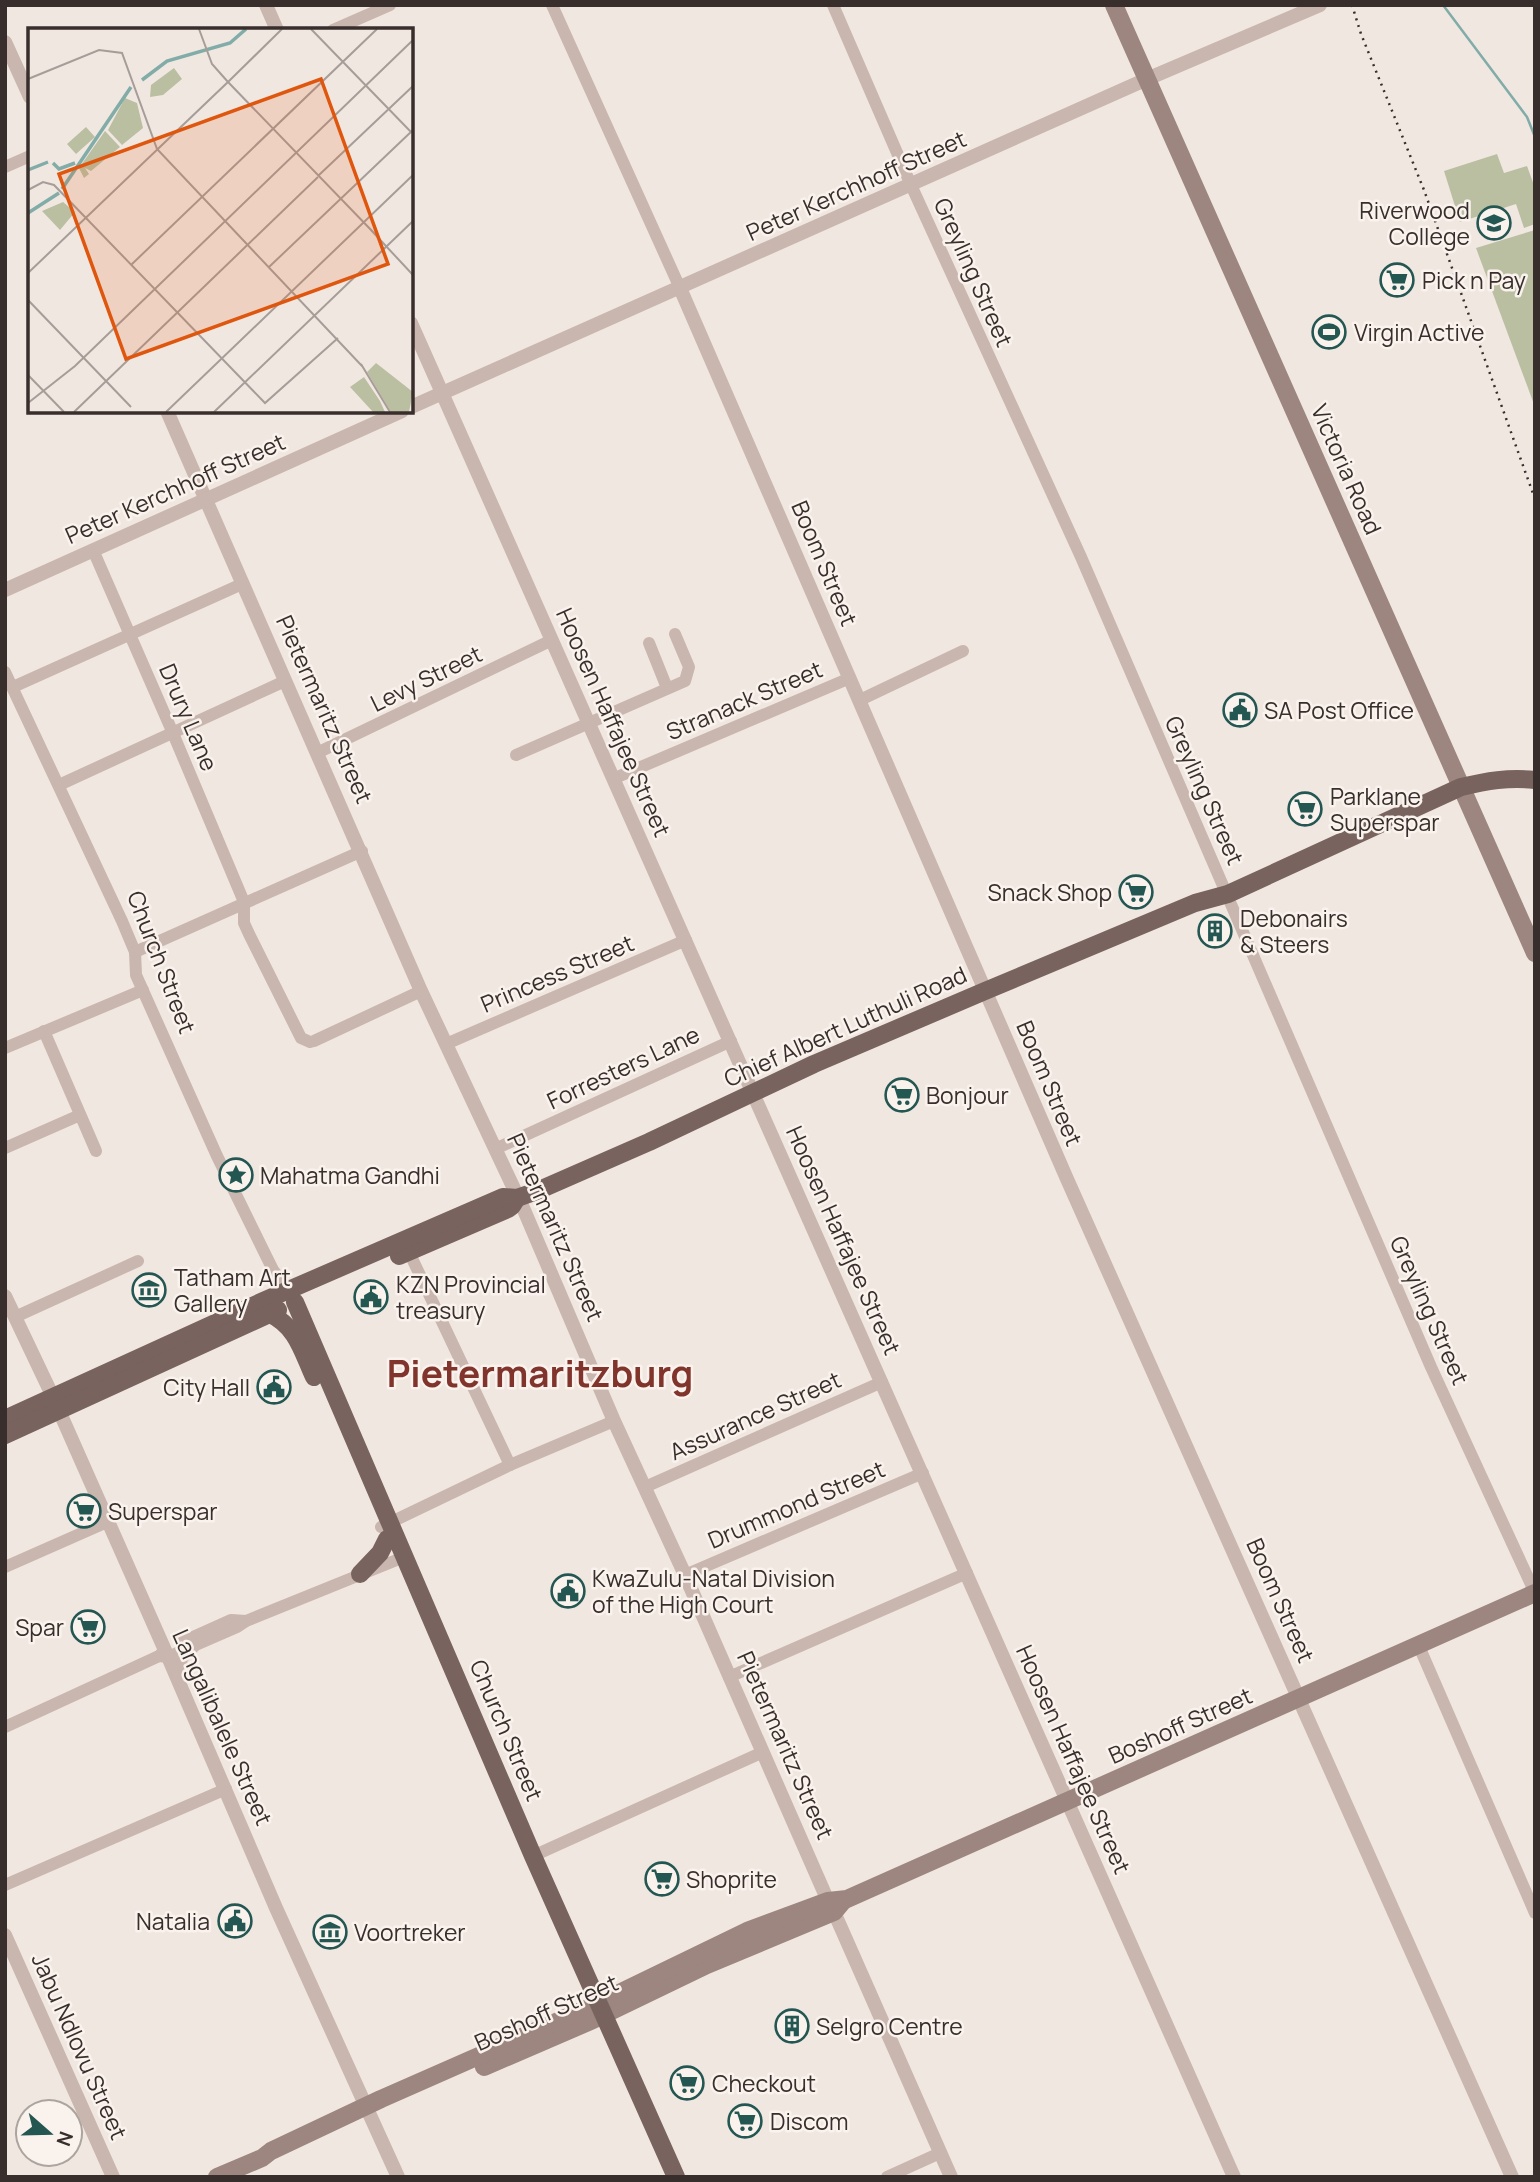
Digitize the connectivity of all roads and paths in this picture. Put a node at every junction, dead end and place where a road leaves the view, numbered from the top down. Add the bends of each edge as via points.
1 (266, 5) edge
2 (390, 5) edge
3 (551, 5) edge
4 (834, 5) edge
5 (1114, 5) edge
6 (1320, 5) edge
7 (276, 28) edge
8 (338, 28) edge
9 (5, 42) edge
10 (1147, 79) junction
11 (28, 93) edge
12 (28, 157) edge
13 (5, 167) edge
14 (911, 185) junction
15 (680, 288) junction
16 (413, 327) edge
17 (443, 394) junction
18 (413, 406) edge
19 (168, 413) edge
20 (398, 413) edge
21 (206, 499) junction
22 (93, 550) junction
23 (242, 584) junction
24 (5, 590) edge
25 (675, 634) dead end
26 (130, 635) junction
27 (552, 640) junction
28 (649, 643) dead end
29 (962, 651) dead end
30 (5, 672) edge
31 (850, 678) junction
32 (285, 681) junction
33 (13, 687) junction
34 (667, 688) junction
35 (860, 700) junction
36 (589, 721) junction
37 (173, 731) junction
38 (317, 753) junction
39 (516, 755) dead end
40 (1535, 768) edge
41 (615, 778) junction
42 (1535, 779) edge
43 (1459, 782) junction
44 (59, 785) junction
45 (362, 851) junction
46 (1226, 889) junction
47 (244, 902) junction
48 (685, 940) junction
49 (135, 952) junction
50 (1535, 953) edge
51 (143, 990) junction
52 (421, 990) junction
53 (985, 990) junction
54 (44, 1031) junction
55 (731, 1041) junction
56 (446, 1044) junction
57 (5, 1048) edge
58 (754, 1092) junction
59 (80, 1115) junction
60 (5, 1148) edge
61 (495, 1149) junction
62 (96, 1151) dead end
63 (517, 1198) junction
64 (409, 1252) junction
65 (138, 1261) dead end
66 (5, 1296) edge
67 (286, 1296) junction
68 (270, 1314) junction
69 (15, 1317) junction
70 (882, 1382) junction
71 (56, 1405) junction
72 (5, 1419) edge
73 (614, 1421) junction
74 (5, 1435) edge
75 (509, 1465) junction
76 (923, 1473) junction
77 (645, 1487) junction
78 (107, 1522) junction
79 (386, 1529) junction
80 (400, 1559) junction
81 (5, 1567) edge
82 (967, 1573) junction
83 (360, 1574) junction
84 (685, 1575) junction
85 (1535, 1593) edge
86 (246, 1621) junction
87 (1418, 1644) junction
88 (193, 1646) junction
89 (164, 1654) junction
90 (729, 1677) junction
91 (178, 1679) junction
92 (1300, 1698) junction
93 (5, 1727) edge
94 (763, 1752) junction
95 (226, 1789) junction
96 (1068, 1801) junction
97 (533, 1856) junction
98 (5, 1885) edge
99 (835, 1905) junction
100 (1535, 1913) edge
101 (5, 1935) edge
102 (596, 2011) junction
103 (369, 2111) junction
104 (940, 2152) junction
105 (113, 2177) edge
106 (217, 2177) edge
107 (398, 2177) edge
108 (666, 2177) edge
109 (676, 2177) edge
110 (887, 2177) edge
111 (951, 2177) edge
112 (1234, 2177) edge
113 (1512, 2177) edge

1 - 7 street
2 - 8 street
3 - 15 street, Boom Street
4 - 14 street, Greyling Street
5 - 10 main road, Victoria Road
6 - 10 street, Peter Kerchhoff Street
9 - 11 street
10 - 14 street, Peter Kerchhoff Street
10 - 43 main road, Victoria Road
12 - 13 street
14 - 15 street, Peter Kerchhoff Street
14 - 46 street, Greyling Street
15 - 17 street, Peter Kerchhoff Street
15 - 31 street, Boom Street
16 - 17 street, Hoosen Haffajee Street
17 - 18 street, Peter Kerchhoff Street
17 - 27 street, Hoosen Haffajee Street
19 - 21 street, Pietermaritz Street
20 - 21 street, Peter Kerchhoff Street
21 - 22 street, Peter Kerchhoff Street
21 - 23 street, Pietermaritz Street
22 - 24 street, Peter Kerchhoff Street
22 - 26 street, Drury Lane
23 - 26 street
23 - 32 street, Pietermaritz Street
25 - 34 street via 688,675 685,681
26 - 33 street
26 - 37 street, Drury Lane
27 - 36 street, Hoosen Haffajee Street
27 - 38 street, Levy Street
28 - 34 street
29 - 35 street
30 - 33 street, Church Street
31 - 35 street, Boom Street
31 - 41 street, Stranack Street
32 - 37 street
32 - 38 street, Pietermaritz Street
33 - 44 street, Church Street
34 - 36 street
35 - 53 street, Boom Street
36 - 39 street
36 - 41 street, Hoosen Haffajee Street
37 - 44 street
37 - 47 street, Drury Lane
38 - 45 street, Pietermaritz Street
40 - 43 main road via 1485,769
41 - 48 street, Hoosen Haffajee Street
42 - 43 main road
43 - 46 main road, Chief Albert Luthuli Road
43 - 50 main road, Victoria Road
44 - 49 street, Church Street
45 - 47 street
45 - 52 street, Pietermaritz Street
46 - 53 main road, Chief Albert Luthuli Road
46 - 85 street, Greyling Street via 1426,1354
47 - 49 street
47 - 52 street, Drury Lane via 244,923 304,1041 314,1041
48 - 55 street, Hoosen Haffajee Street
48 - 56 street, Princess Street
49 - 51 street, Church Street via 134,970
51 - 54 street
51 - 67 street, Church Street
52 - 56 street, Pietermaritz Street
53 - 58 main road, Chief Albert Luthuli Road
53 - 92 street, Boom Street
54 - 57 street
54 - 59 street
55 - 58 street, Hoosen Haffajee Street
55 - 61 street, Forresters Lane
56 - 61 street, Pietermaritz Street
58 - 63 main road, Chief Albert Luthuli Road
58 - 70 street, Hoosen Haffajee Street
59 - 60 street
59 - 62 street
61 - 63 street, Pietermaritz Street
63 - 64 main road, Chief Albert Luthuli Road via 508,1209
63 - 67 main road, Chief Albert Luthuli Road via 503,1197
63 - 73 street, Pietermaritz Street
64 - 67 main road, Chief Albert Luthuli Road
64 - 75 street
65 - 69 street
66 - 69 street, Langalibalele Street
67 - 68 main road, Chief Albert Luthuli Road
67 - 71 main road, Chief Albert Luthuli Road
67 - 79 main road, Church Street
68 - 71 main road, Chief Albert Luthuli Road
68 - 79 main road, Church Street via 286,1322 294,1333
69 - 71 street, Langalibalele Street
70 - 76 street, Hoosen Haffajee Street
70 - 77 street, Assurance Street
71 - 72 main road, Chief Albert Luthuli Road
71 - 74 main road, Chief Albert Luthuli Road
71 - 78 street, Langalibalele Street
73 - 75 street
73 - 77 street, Pietermaritz Street
75 - 79 street
76 - 82 street, Hoosen Haffajee Street
76 - 84 street, Drummond Street
77 - 84 street, Pietermaritz Street
78 - 81 street
78 - 89 street, Langalibalele Street
79 - 80 main road, Church Street
79 - 83 main road via 380,1553
80 - 83 street
80 - 97 main road, Church Street
80 - 102 main road, Church Street
82 - 90 street
82 - 96 street, Hoosen Haffajee Street
83 - 86 street
84 - 90 street, Pietermaritz Street
85 - 87 main road, Boshoff Street
86 - 88 street
86 - 89 street via 232,1620
87 - 92 main road, Boshoff Street
87 - 100 street
88 - 89 street
88 - 91 street via 181,1658
89 - 91 street, Langalibalele Street
89 - 93 street
90 - 94 street, Pietermaritz Street
91 - 95 street, Langalibalele Street
92 - 96 main road, Boshoff Street
92 - 113 street, Boom Street
94 - 97 street
94 - 99 street, Pietermaritz Street
95 - 98 street
95 - 103 street, Langalibalele Street
96 - 99 main road, Boshoff Street
96 - 112 street, Hoosen Haffajee Street
97 - 102 main road, Church Street
99 - 102 main road, Boshoff Street via 747,1931
99 - 104 street, Pietermaritz Street
101 - 105 street, Jabu Ndlovu Street
102 - 103 main road, Boshoff Street
102 - 108 main road, Church Street
102 - 109 main road, Church Street
103 - 106 main road, Boshoff Street
103 - 107 street, Langalibalele Street
104 - 110 street
104 - 111 street, Pietermaritz Street

